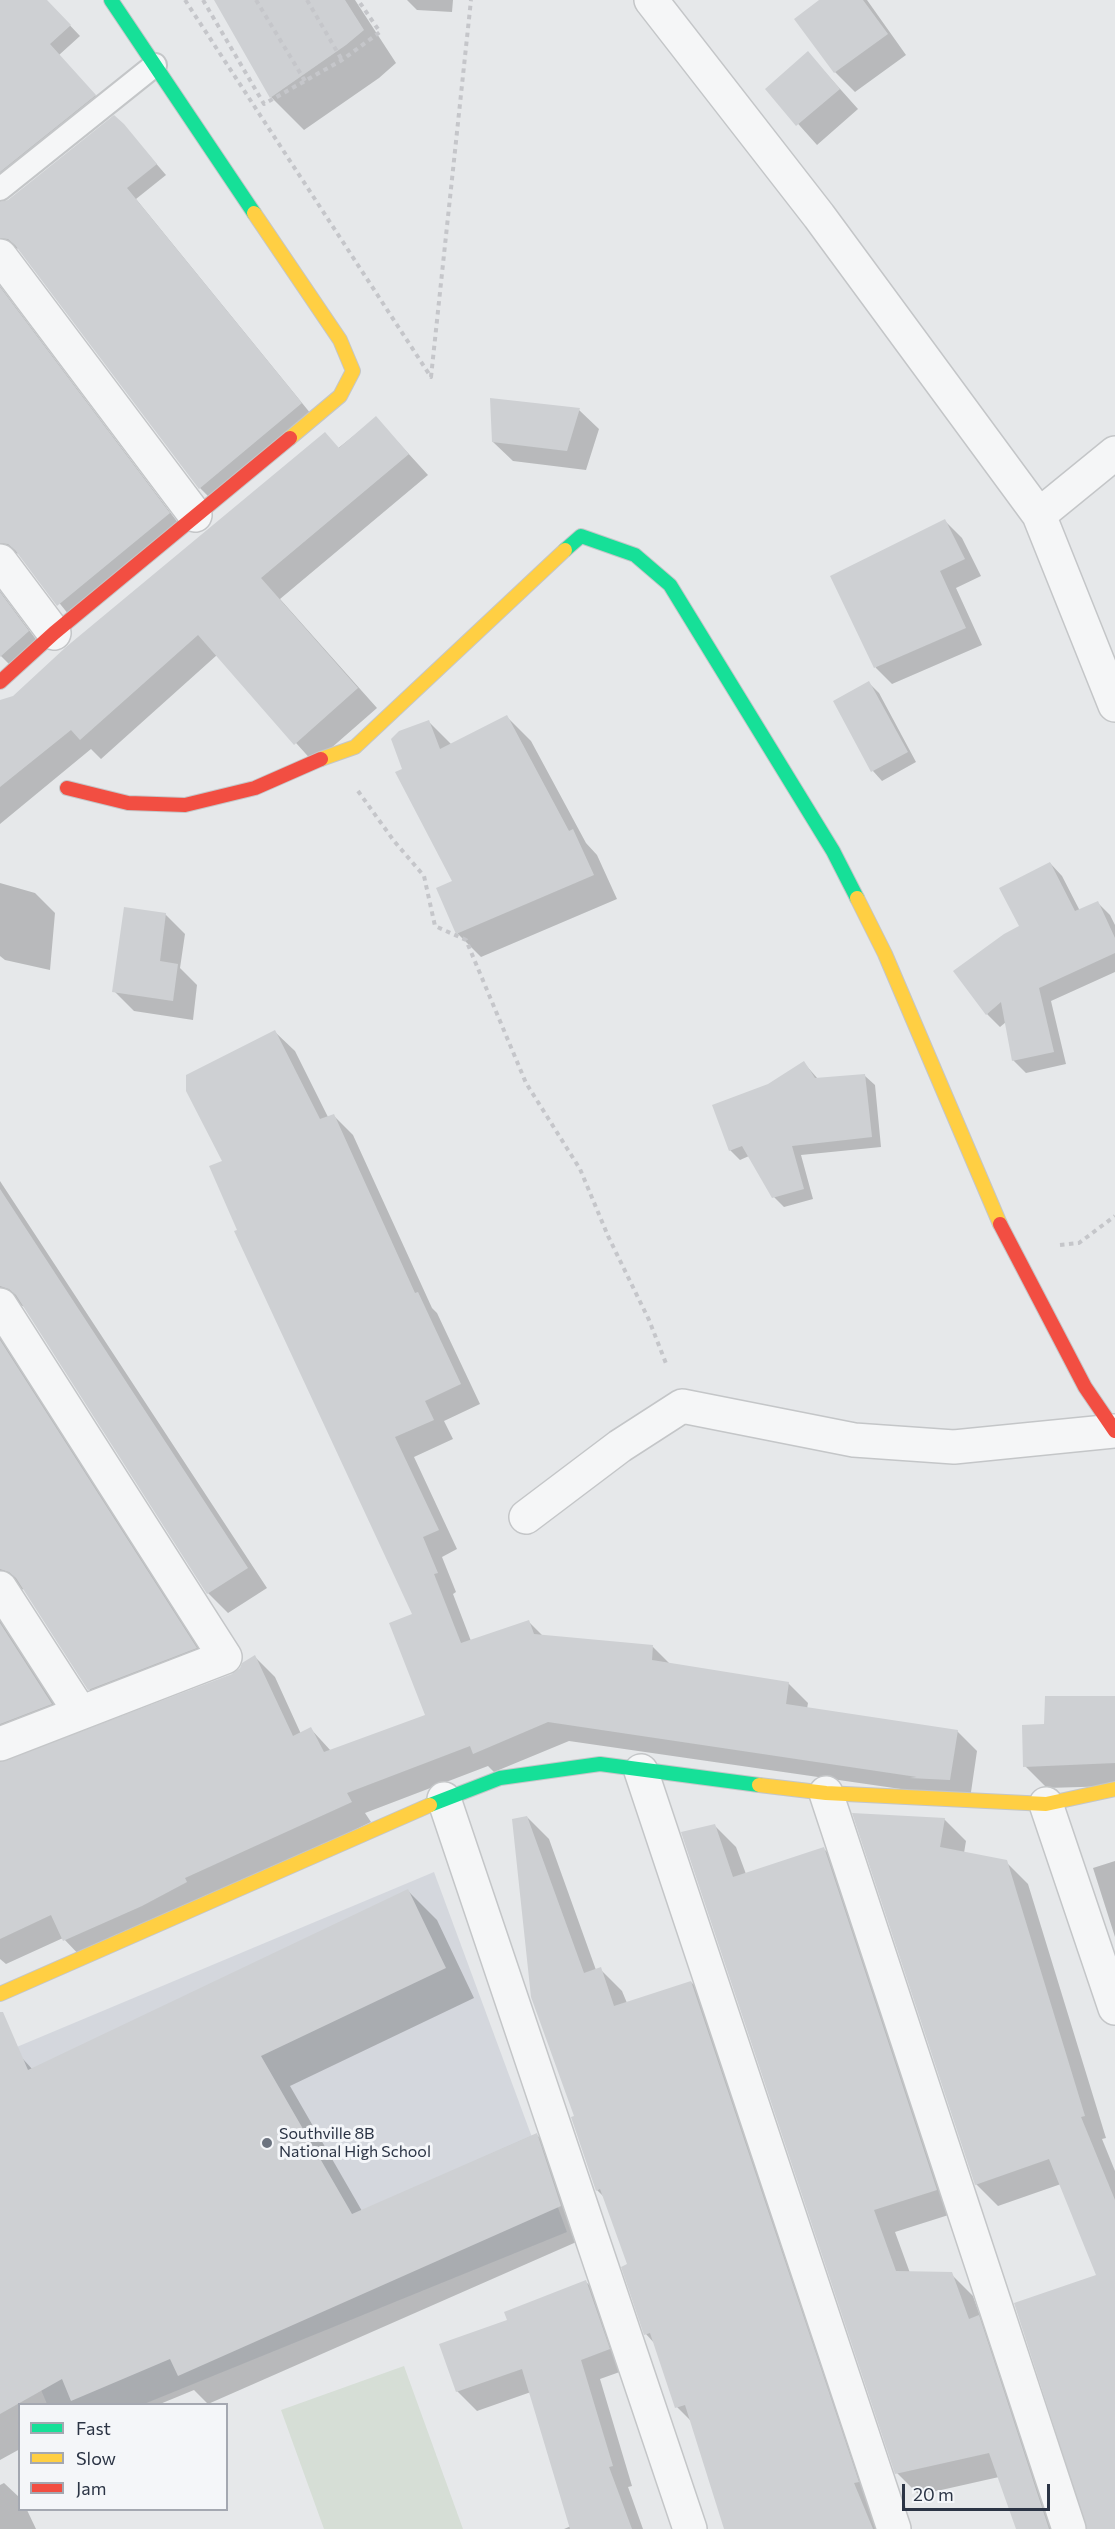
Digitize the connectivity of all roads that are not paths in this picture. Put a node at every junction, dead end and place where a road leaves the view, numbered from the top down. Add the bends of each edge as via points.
1 (111, 0) edge
2 (651, 0) edge
3 (155, 65) junction
4 (0, 189) edge
5 (0, 256) edge
6 (1115, 453) edge
7 (195, 515) junction
8 (1039, 515) junction
9 (0, 561) edge
10 (54, 633) junction
11 (0, 682) edge
12 (1115, 705) edge
13 (67, 788) dead end
14 (0, 1305) edge
15 (1115, 1431) edge
16 (525, 1517) dead end
17 (0, 1588) edge
18 (80, 1712) junction
19 (0, 1744) edge
20 (641, 1771) junction
21 (1115, 1789) edge
22 (826, 1793) junction
23 (444, 1799) junction
24 (1046, 1804) junction
25 (0, 1994) edge
26 (1115, 2008) edge
27 (690, 2529) edge
28 (894, 2529) edge
29 (1069, 2529) edge

1 - 3 street
2 - 8 street via 819,216
3 - 4 lane
3 - 7 street via 340,340 353,371 340,396
5 - 7 street
6 - 8 street
7 - 10 street
8 - 12 street
9 - 10 street
10 - 11 street
13 - 15 street via 128,802 185,805 255,788 355,747 581,536 635,555 670,585 833,851 885,954 1002,1228 1085,1387
14 - 18 street via 225,1657
15 - 16 street via 954,1447 854,1440 682,1406 620,1446
17 - 18 street
18 - 19 street
20 - 22 street
20 - 23 street via 600,1764 500,1778
20 - 28 street
21 - 24 street
22 - 24 street
22 - 29 street
23 - 25 street
23 - 27 street
24 - 26 street

